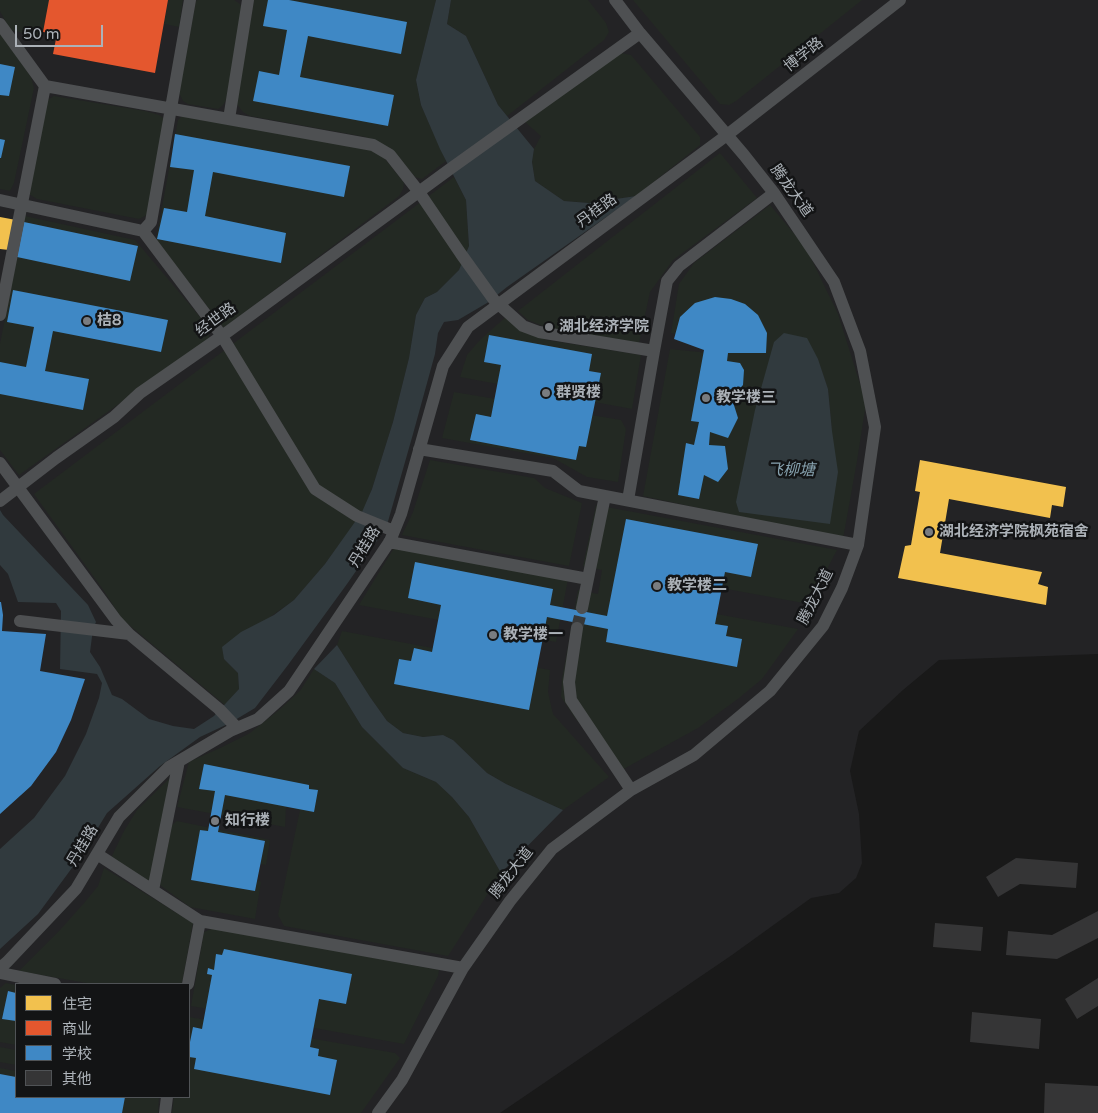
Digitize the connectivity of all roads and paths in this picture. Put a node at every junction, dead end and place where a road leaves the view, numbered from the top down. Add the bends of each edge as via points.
1 (190, 0) edge
2 (248, 0) edge
3 (615, 0) edge
4 (900, 0) edge
5 (0, 24) edge
6 (640, 33) junction
7 (45, 86) junction
8 (170, 109) junction
9 (229, 119) junction
10 (727, 135) junction
11 (418, 192) junction
12 (774, 193) junction
13 (0, 200) edge
14 (21, 204) junction
15 (142, 231) junction
16 (496, 302) junction
17 (0, 316) edge
18 (222, 336) junction
19 (654, 351) junction
20 (420, 449) junction
21 (0, 463) edge
22 (18, 487) junction
23 (604, 496) junction
24 (1, 500) edge
25 (628, 500) junction
26 (390, 534) junction
27 (858, 545) junction
28 (588, 579) junction
29 (582, 608) tunnel mouth
30 (20, 621) dead end
31 (577, 628) tunnel mouth
32 (129, 634) junction
33 (236, 727) junction
34 (178, 761) junction
35 (630, 790) junction
36 (97, 854) junction
37 (153, 890) junction
38 (200, 921) junction
39 (0, 968) edge
40 (463, 968) junction
41 (0, 973) edge
42 (50, 983) edge
43 (188, 983) edge
44 (167, 1098) edge
45 (165, 1113) edge
46 (378, 1113) edge

1 - 8 street
2 - 9 street
3 - 6 street, 腾龙大道
4 - 10 street, 博学路
5 - 7 street
6 - 10 street, 腾龙大道
6 - 11 street, 经世路
7 - 8 street
7 - 14 street
8 - 9 street
8 - 15 street via 151,222
9 - 11 street via 374,145 390,155
10 - 12 street, 腾龙大道
10 - 16 street, 丹桂路
11 - 16 street
11 - 18 street, 经世路
12 - 19 street via 679,266 667,281
12 - 27 street, 腾龙大道 via 834,282 860,351 875,427
13 - 14 street
14 - 15 street
14 - 17 street
15 - 18 street
16 - 19 street via 523,326 539,332
16 - 20 street, 丹桂路 via 468,327 443,366
18 - 22 street, 经世路
18 - 26 street via 315,489
19 - 25 street
20 - 23 street via 552,470 579,491
20 - 26 street, 丹桂路 via 401,514
21 - 22 street
22 - 24 street, 经世路
22 - 32 street
23 - 25 street
23 - 28 street
25 - 27 street
26 - 28 street
26 - 33 street, 丹桂路 via 289,691 258,719
27 - 35 street, 腾龙大道 via 823,626 770,691 694,755
28 - 29 street
30 - 32 street
31 - 35 street via 569,682 572,700
32 - 33 street
33 - 34 street, 丹桂路
34 - 36 street, 丹桂路 via 120,817
34 - 37 street
35 - 40 street, 腾龙大道 via 552,849
36 - 37 street
36 - 39 street, 丹桂路 via 76,889
37 - 38 street
38 - 40 street
38 - 43 street
40 - 46 street, 腾龙大道 via 402,1080
41 - 42 street
44 - 45 street

